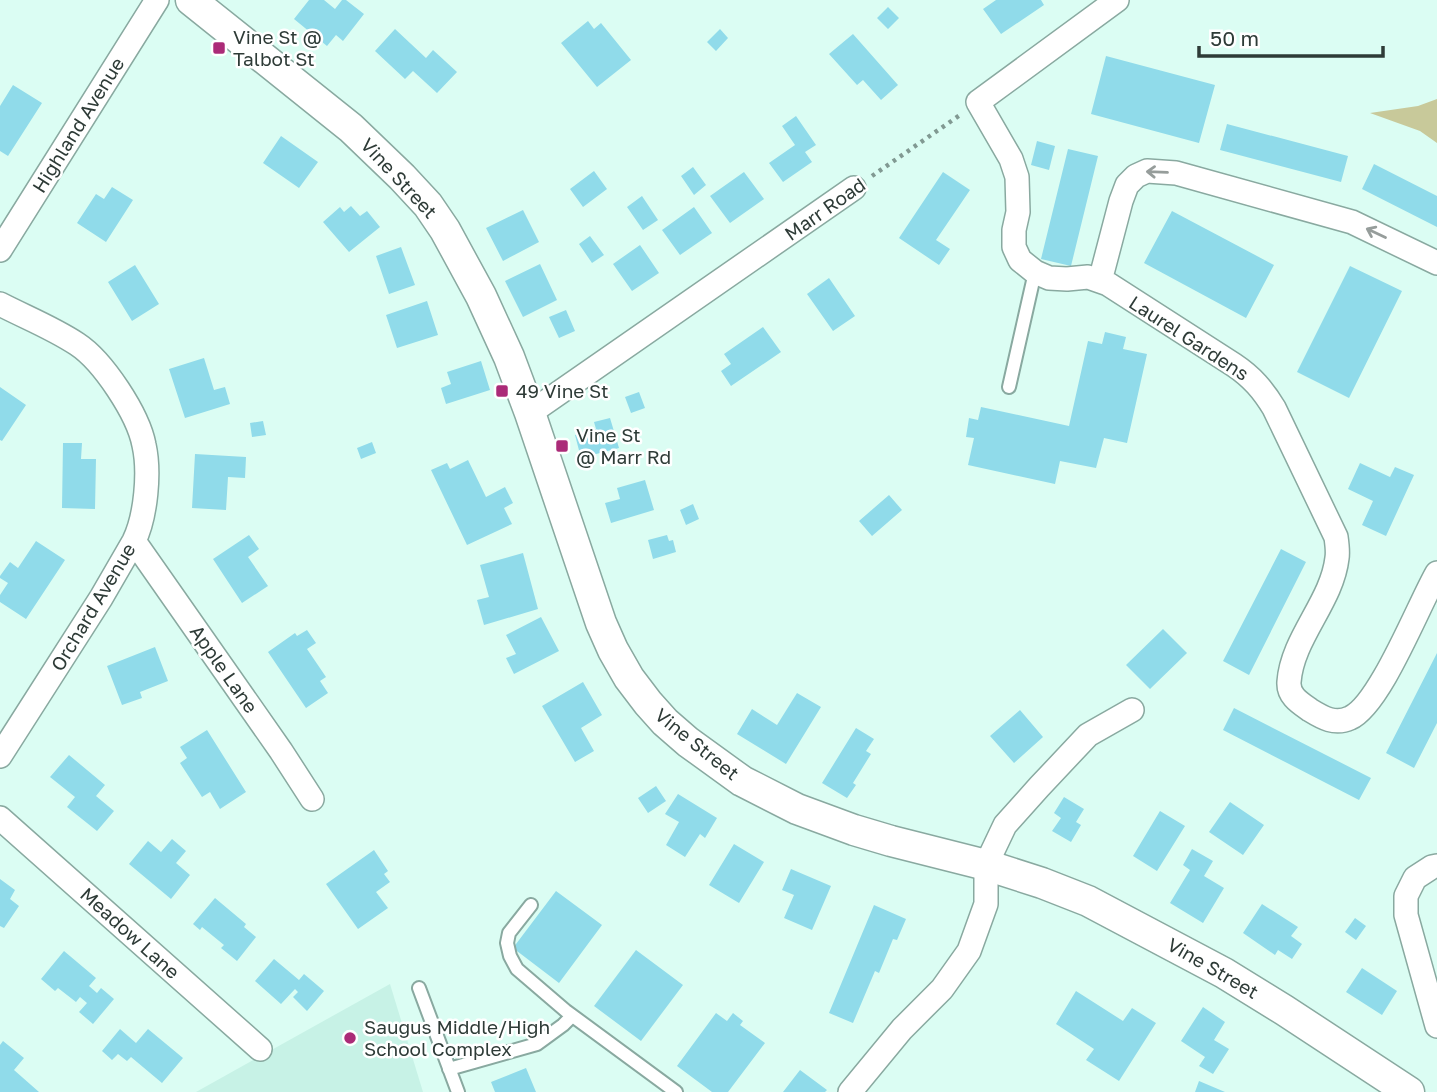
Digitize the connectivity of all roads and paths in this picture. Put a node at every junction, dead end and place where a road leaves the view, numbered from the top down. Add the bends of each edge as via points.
1 (157, 0) edge
2 (191, 0) edge
3 (1117, 0) edge
4 (978, 102) junction
5 (854, 188) joint
6 (0, 250) edge
7 (1437, 263) edge
8 (1035, 272) junction
9 (1100, 281) junction
10 (0, 304) edge
11 (1009, 387) dead end
12 (530, 414) junction
13 (134, 541) junction
14 (1437, 573) edge
15 (1132, 710) dead end
16 (0, 756) edge
17 (312, 799) dead end
18 (0, 818) edge
19 (986, 865) junction
20 (1437, 866) edge
21 (531, 905) dead end
22 (419, 988) dead end
23 (572, 1016) junction
24 (1437, 1026) edge
25 (260, 1049) dead end
26 (449, 1069) junction
27 (458, 1092) edge
28 (676, 1092) edge
29 (850, 1092) edge
30 (1409, 1092) edge

1 - 6 street, Highland Avenue
2 - 12 street, Vine Street via 351,128 428,205 481,296
3 - 4 street
4 - 5 path, Marr Road
4 - 8 street via 1011,159 1017,177 1014,247 1020,260
5 - 12 street, Marr Road
7 -> 9 street via 1341,218 1175,173 1147,171 1136,176 1124,193
8 - 9 street via 1049,278
8 - 11 lane
9 - 14 street, Laurel Gardens via 1250,376 1262,389 1336,537 1338,557 1332,579 1291,670 1289,686 1296,701 1333,722 1362,711
10 - 13 street, Orchard Avenue via 79,345 119,390 144,445 144,508
12 - 19 street, Vine Street via 601,623 629,677 665,722 742,781 797,809 891,841
13 - 16 street, Orchard Avenue
13 - 17 street, Apple Lane
15 - 19 street via 1088,736 1039,787 1005,825
18 - 25 street, Meadow Lane
19 - 29 street via 986,904 969,951 942,989
19 - 30 street, Vine Street via 1088,901 1176,946
20 - 24 street via 1415,878 1406,896 1406,915
21 - 23 lane via 509,933 510,956 528,981
22 - 26 lane
23 - 26 lane via 537,1044
23 - 28 lane
26 - 27 lane

